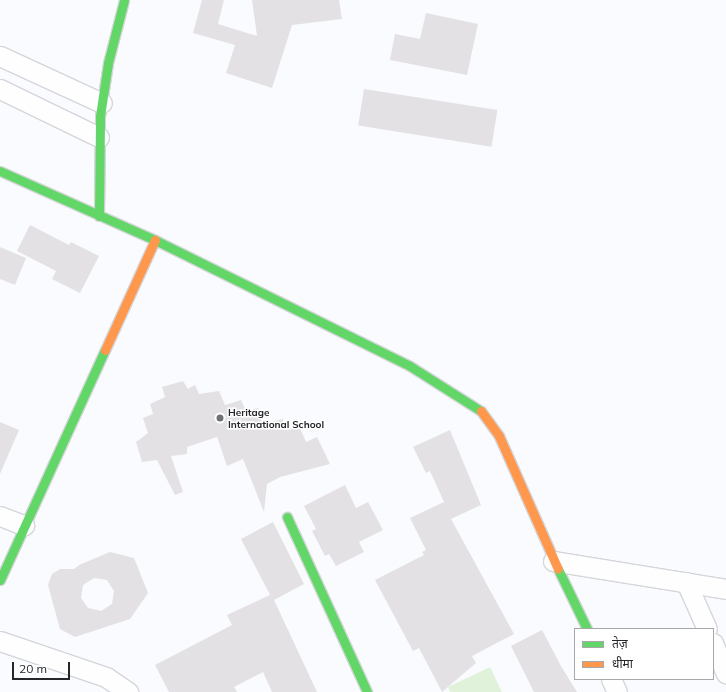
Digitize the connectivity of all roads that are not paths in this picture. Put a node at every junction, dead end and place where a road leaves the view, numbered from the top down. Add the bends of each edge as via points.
1 (124, 0) edge
2 (0, 56) edge
3 (0, 89) edge
4 (102, 102) junction
5 (99, 137) junction
6 (0, 171) edge
7 (99, 216) junction
8 (155, 240) junction
9 (0, 516) edge
10 (288, 518) dead end
11 (24, 525) junction
12 (554, 561) junction
13 (0, 580) edge
14 (686, 582) junction
15 (726, 589) edge
16 (587, 628) edge
17 (707, 628) edge
18 (0, 640) edge
19 (714, 645) edge
20 (726, 673) edge
21 (611, 680) edge
22 (128, 692) edge
23 (366, 692) edge
24 (617, 692) edge

1 - 4 street via 108,63
2 - 4 street
3 - 5 street
4 - 5 street
5 - 7 street
6 - 7 street
7 - 8 street
8 - 11 street
8 - 12 street via 410,366 474,405 488,418 499,436
9 - 11 street
10 - 23 street
11 - 13 street
12 - 14 street
12 - 16 street
14 - 15 street
14 - 17 street
18 - 22 street via 106,677
19 - 20 street
21 - 24 street

